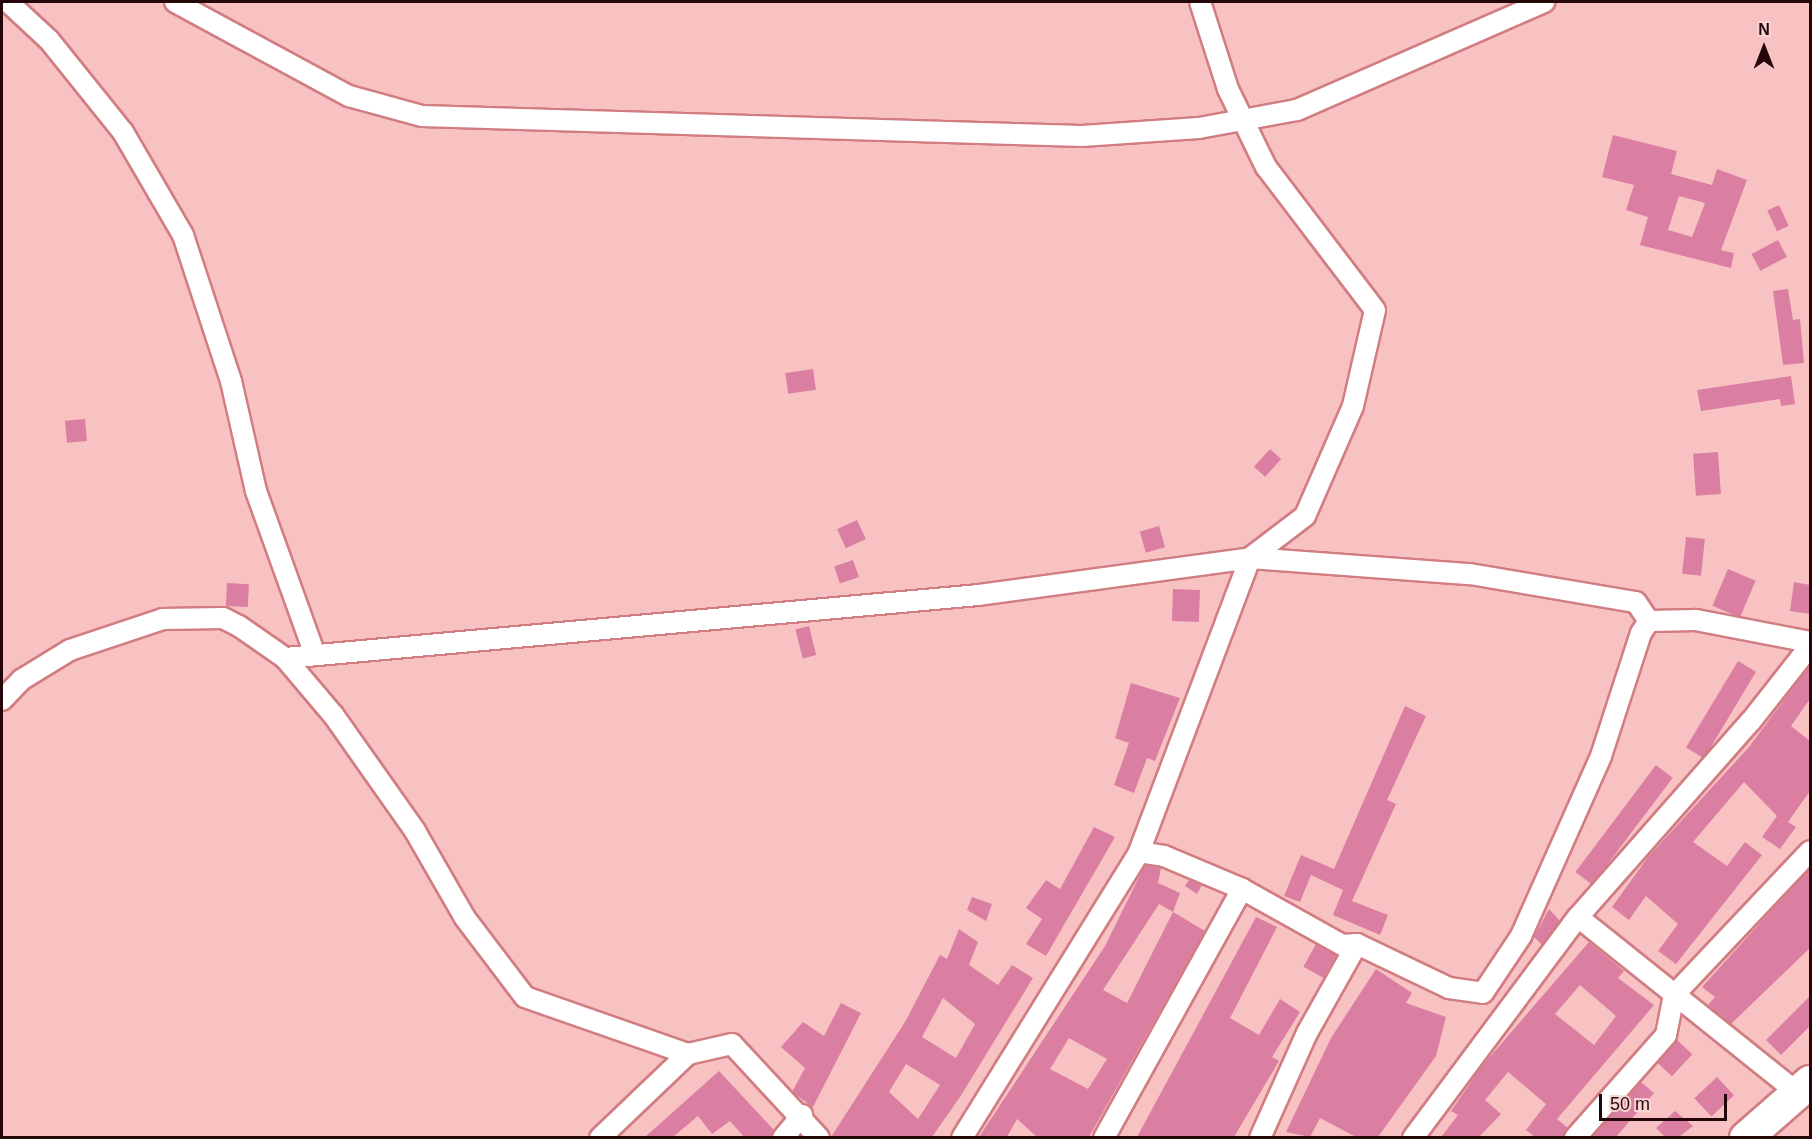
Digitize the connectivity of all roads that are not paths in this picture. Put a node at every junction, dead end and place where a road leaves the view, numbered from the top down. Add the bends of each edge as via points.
1 (8, 2) edge
2 (175, 2) edge
3 (1200, 2) edge
4 (1544, 2) edge
5 (1245, 122) junction
6 (1250, 558) junction
7 (1649, 621) junction
8 (1810, 644) edge
9 (315, 655) junction
10 (285, 658) junction
11 (2, 700) edge
12 (1810, 851) edge
13 (1138, 852) junction
14 (1242, 889) junction
15 (1578, 917) junction
16 (1357, 944) junction
17 (1674, 995) junction
18 (688, 1054) junction
19 (1804, 1088) edge
20 (802, 1115) junction
21 (600, 1137) edge
22 (783, 1137) edge
23 (819, 1137) edge
24 (962, 1137) edge
25 (1104, 1137) edge
26 (1260, 1137) edge
27 (1413, 1137) edge
28 (1575, 1137) edge
29 (1746, 1137) edge

1 - 9 street via 49,40 123,132 183,235 231,381 256,491
2 - 5 street via 349,96 422,116 1082,136
3 - 5 street via 1228,90
4 - 5 street via 1297,110
5 - 6 street via 1266,167 1375,310 1353,405 1305,516
6 - 7 street via 1470,574 1636,602
6 - 9 street via 967,596
6 - 13 street
7 - 8 street via 1696,620
7 - 16 street via 1601,756 1495,981 1483,993 1472,995
8 - 15 street via 1751,721
9 - 10 street
10 - 11 street via 223,618 163,619 70,650 21,680
10 - 18 street via 415,831 465,918 525,997
12 - 17 street
13 - 14 street via 1164,856
13 - 24 street
14 - 16 street via 1342,945
14 - 25 street
15 - 17 street
15 - 27 street
16 - 26 street via 1307,1033
17 - 19 street
17 - 28 street via 1666,1035
18 - 20 street via 732,1044
18 - 21 street
19 - 29 main road
20 - 22 street
20 - 23 street

